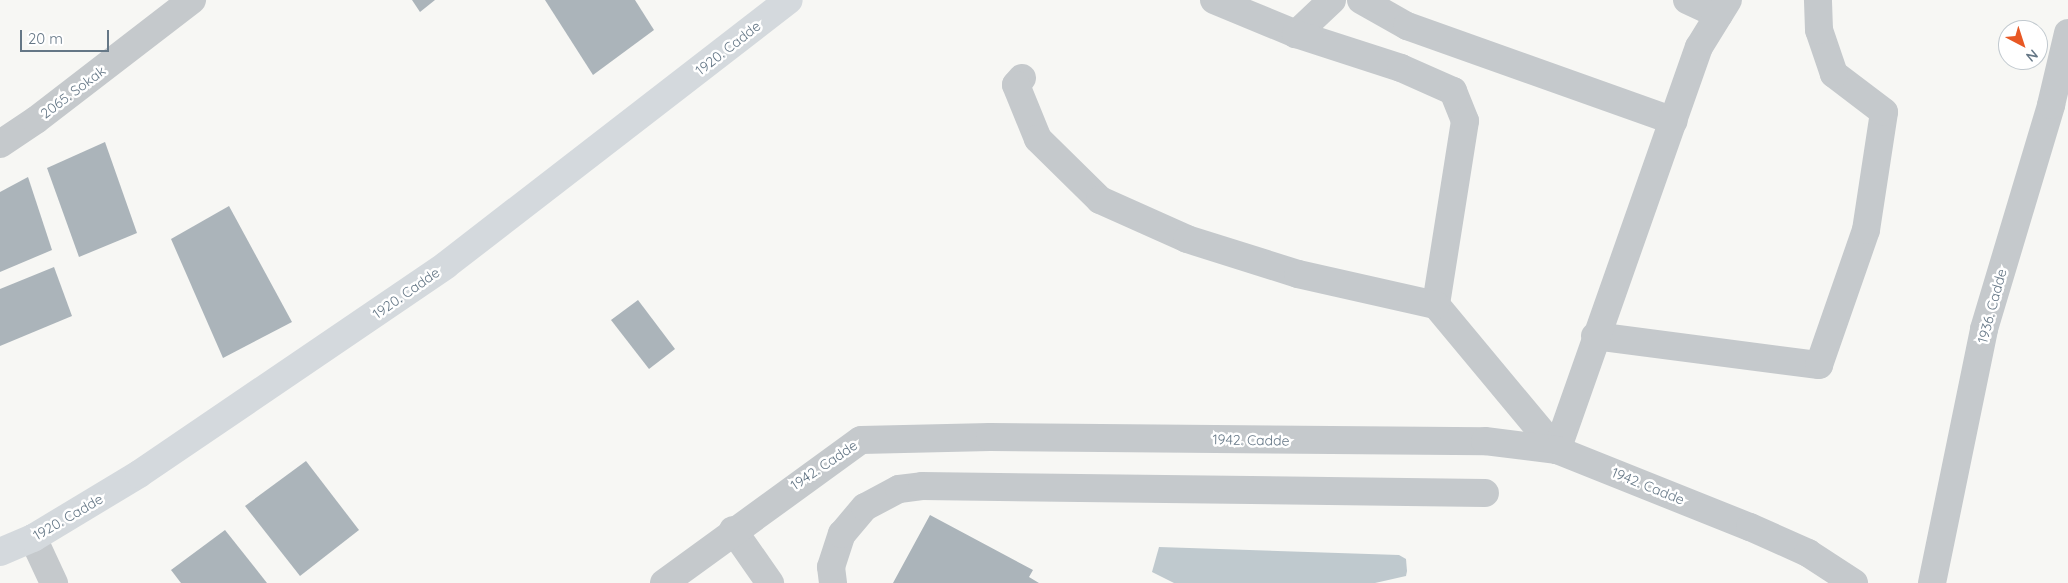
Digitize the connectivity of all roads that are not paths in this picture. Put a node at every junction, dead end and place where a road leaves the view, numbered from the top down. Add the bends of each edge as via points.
1 (192, 0) edge
2 (788, 0) edge
3 (1214, 0) edge
4 (1332, 0) edge
5 (1361, 0) edge
6 (1687, 0) edge
7 (1818, 0) edge
8 (1723, 8) edge
9 (2068, 32) edge
10 (1296, 34) junction
11 (1022, 78) dead end
12 (2059, 108) edge
13 (1674, 121) junction
14 (0, 144) edge
15 (1436, 305) junction
16 (1595, 336) junction
17 (1557, 450) junction
18 (1485, 493) dead end
19 (733, 530) junction
20 (33, 538) junction
21 (1, 549) edge
22 (54, 583) edge
23 (664, 583) edge
24 (770, 583) edge
25 (833, 583) edge
26 (1854, 583) edge
27 (1932, 583) edge

1 - 14 street, 2065. Sokak
2 - 20 main road, 1920. Cadde via 446,265 139,474
3 - 10 street
4 - 10 street
5 - 13 street via 1407,26
6 - 8 street
7 - 16 street via 1819,30 1834,74 1884,112 1866,230 1819,365
8 - 13 street via 1699,47
9 - 12 street, 1936. Cadde
10 - 15 street via 1401,68 1453,91 1465,121
11 - 15 street via 1016,85 1038,139 1100,200 1187,239 1289,272
12 - 27 street, 1936. Cadde via 1984,329
13 - 16 street
15 - 17 street
16 - 17 street
17 - 19 street, 1942. Cadde via 1485,441 990,437 861,440
17 - 26 street, 1942. Cadde via 1750,527 1808,553
18 - 25 street via 922,486 899,489 865,507 842,534 831,567
19 - 23 street, 1942. Cadde
19 - 24 street
20 - 21 main road, 1920. Cadde
20 - 22 street

